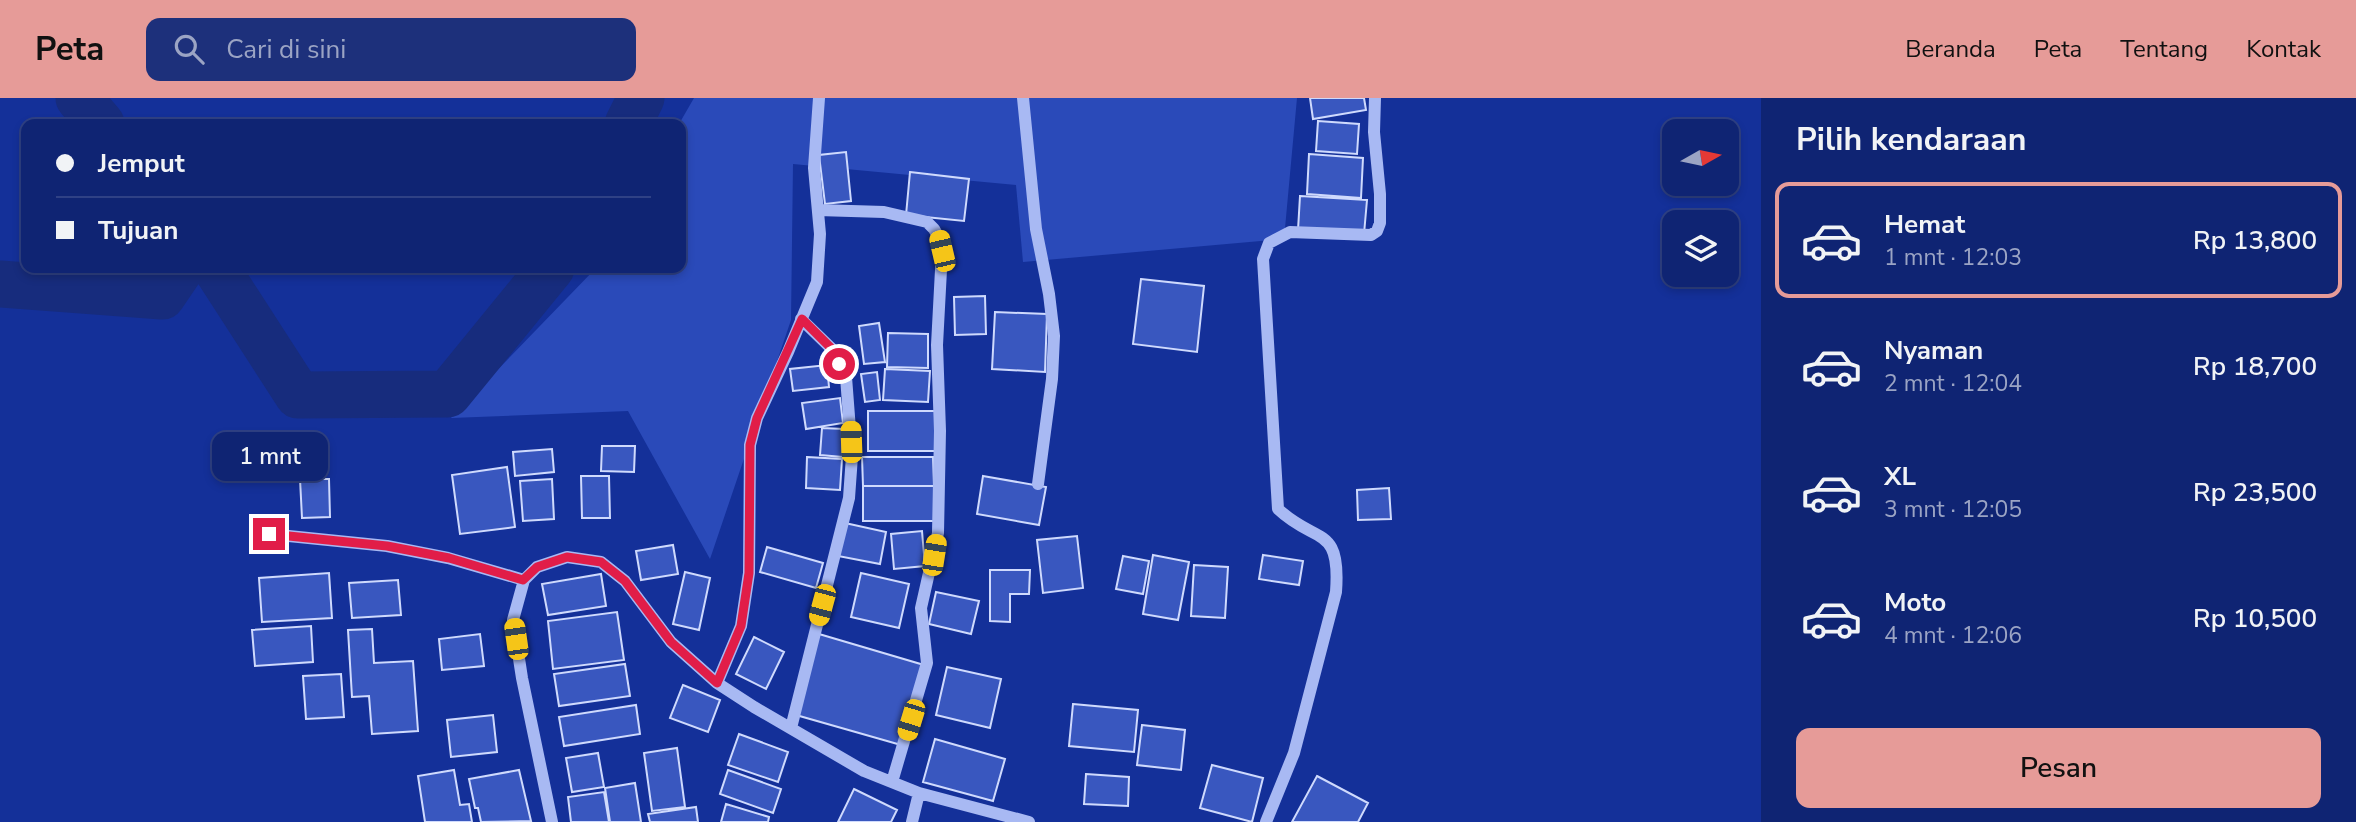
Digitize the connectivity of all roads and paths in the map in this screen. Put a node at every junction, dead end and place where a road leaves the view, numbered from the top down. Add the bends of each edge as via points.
1 (819, 98) edge
2 (1023, 98) edge
3 (1375, 98) edge
4 (818, 210) junction
5 (802, 319) junction
6 (1038, 484) dead end
7 (269, 534) dead end
8 (523, 580) junction
9 (717, 683) junction
10 (791, 728) junction
11 (892, 782) junction
12 (919, 793) junction
13 (552, 822) edge
14 (912, 822) edge
15 (1029, 822) edge
16 (1266, 822) edge

1 - 4 street via 814,168
2 - 6 street via 1036,229 1054,337
3 - 16 street via 1377,231 1371,235 1290,232 1269,243 1263,260 1278,509 1334,550 1338,572 1294,753
4 - 5 street via 817,282
4 - 11 street via 884,212 927,222 942,251 937,345 938,533 921,608 926,663
5 - 9 street via 757,418 750,445 749,573 741,626
5 - 10 street via 833,350 846,377 852,456 846,509
7 - 8 street via 387,546
8 - 9 street via 537,567 567,557 601,562 625,581 671,642
8 - 13 street via 513,620
9 - 10 street
10 - 11 street via 864,771
11 - 12 street
12 - 14 street
12 - 15 street

